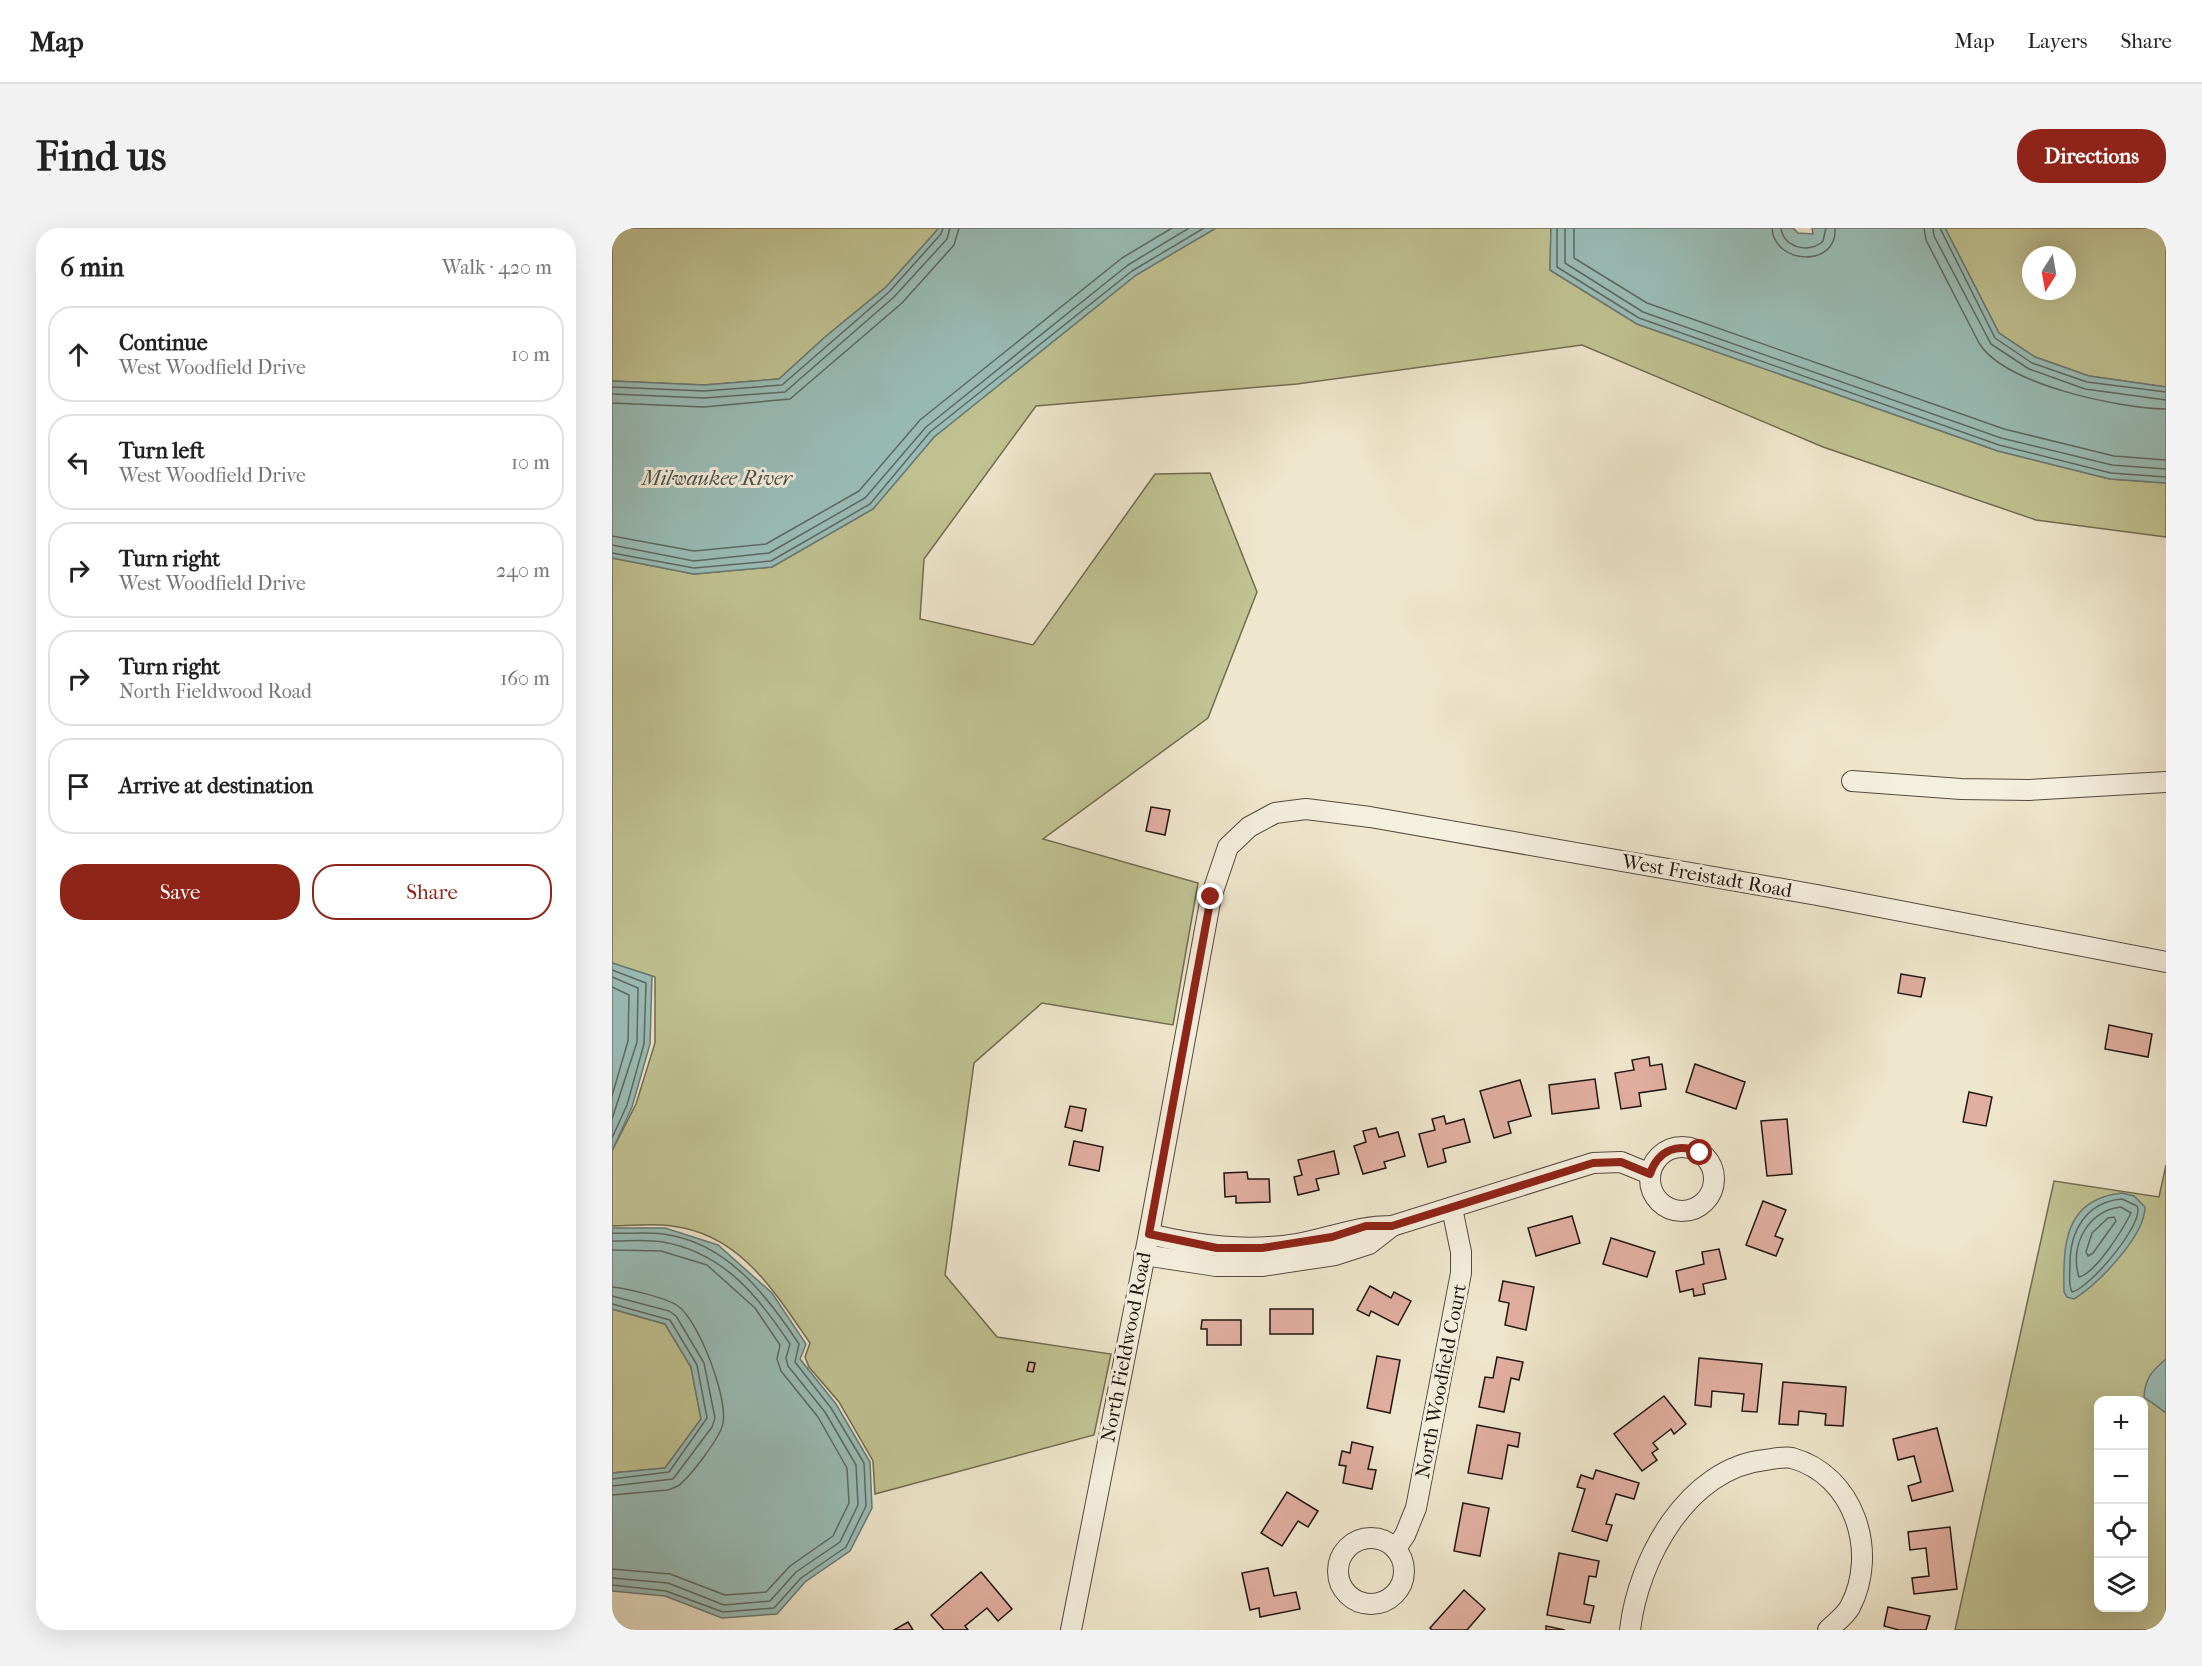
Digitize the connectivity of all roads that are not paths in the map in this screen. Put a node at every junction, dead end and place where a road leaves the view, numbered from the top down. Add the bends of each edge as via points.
1 (1852, 782) dead end
2 (2166, 782) edge
3 (1249, 827) joint
4 (2166, 962) edge
5 (1650, 1174) dead end
6 (1452, 1208) junction
7 (1149, 1234) junction
8 (1144, 1255) junction
9 (1216, 1257) junction
10 (1396, 1548) dead end
11 (1071, 1630) edge
12 (1630, 1630) edge
13 (1828, 1630) edge

1 - 2 street via 2018,790
3 - 4 street, West Freistadt Road via 1275,813 1306,809 1370,817
3 - 7 street, North Fieldwood Road via 1228,847 1211,897
5 - 6 street via 1621,1162 1593,1163
6 - 9 street via 1392,1226 1369,1244 1335,1255 1298,1253 1262,1266
6 - 10 street, North Woodfield Court via 1461,1252 1458,1292 1416,1508
7 - 8 street, North Fieldwood Road
7 - 9 street
8 - 9 street
8 - 11 street, North Fieldwood Road
12 - 13 street via 1638,1587 1656,1545 1701,1486 1733,1466 1789,1457 1817,1467 1833,1480 1850,1505 1861,1540 1862,1569 1850,1608

